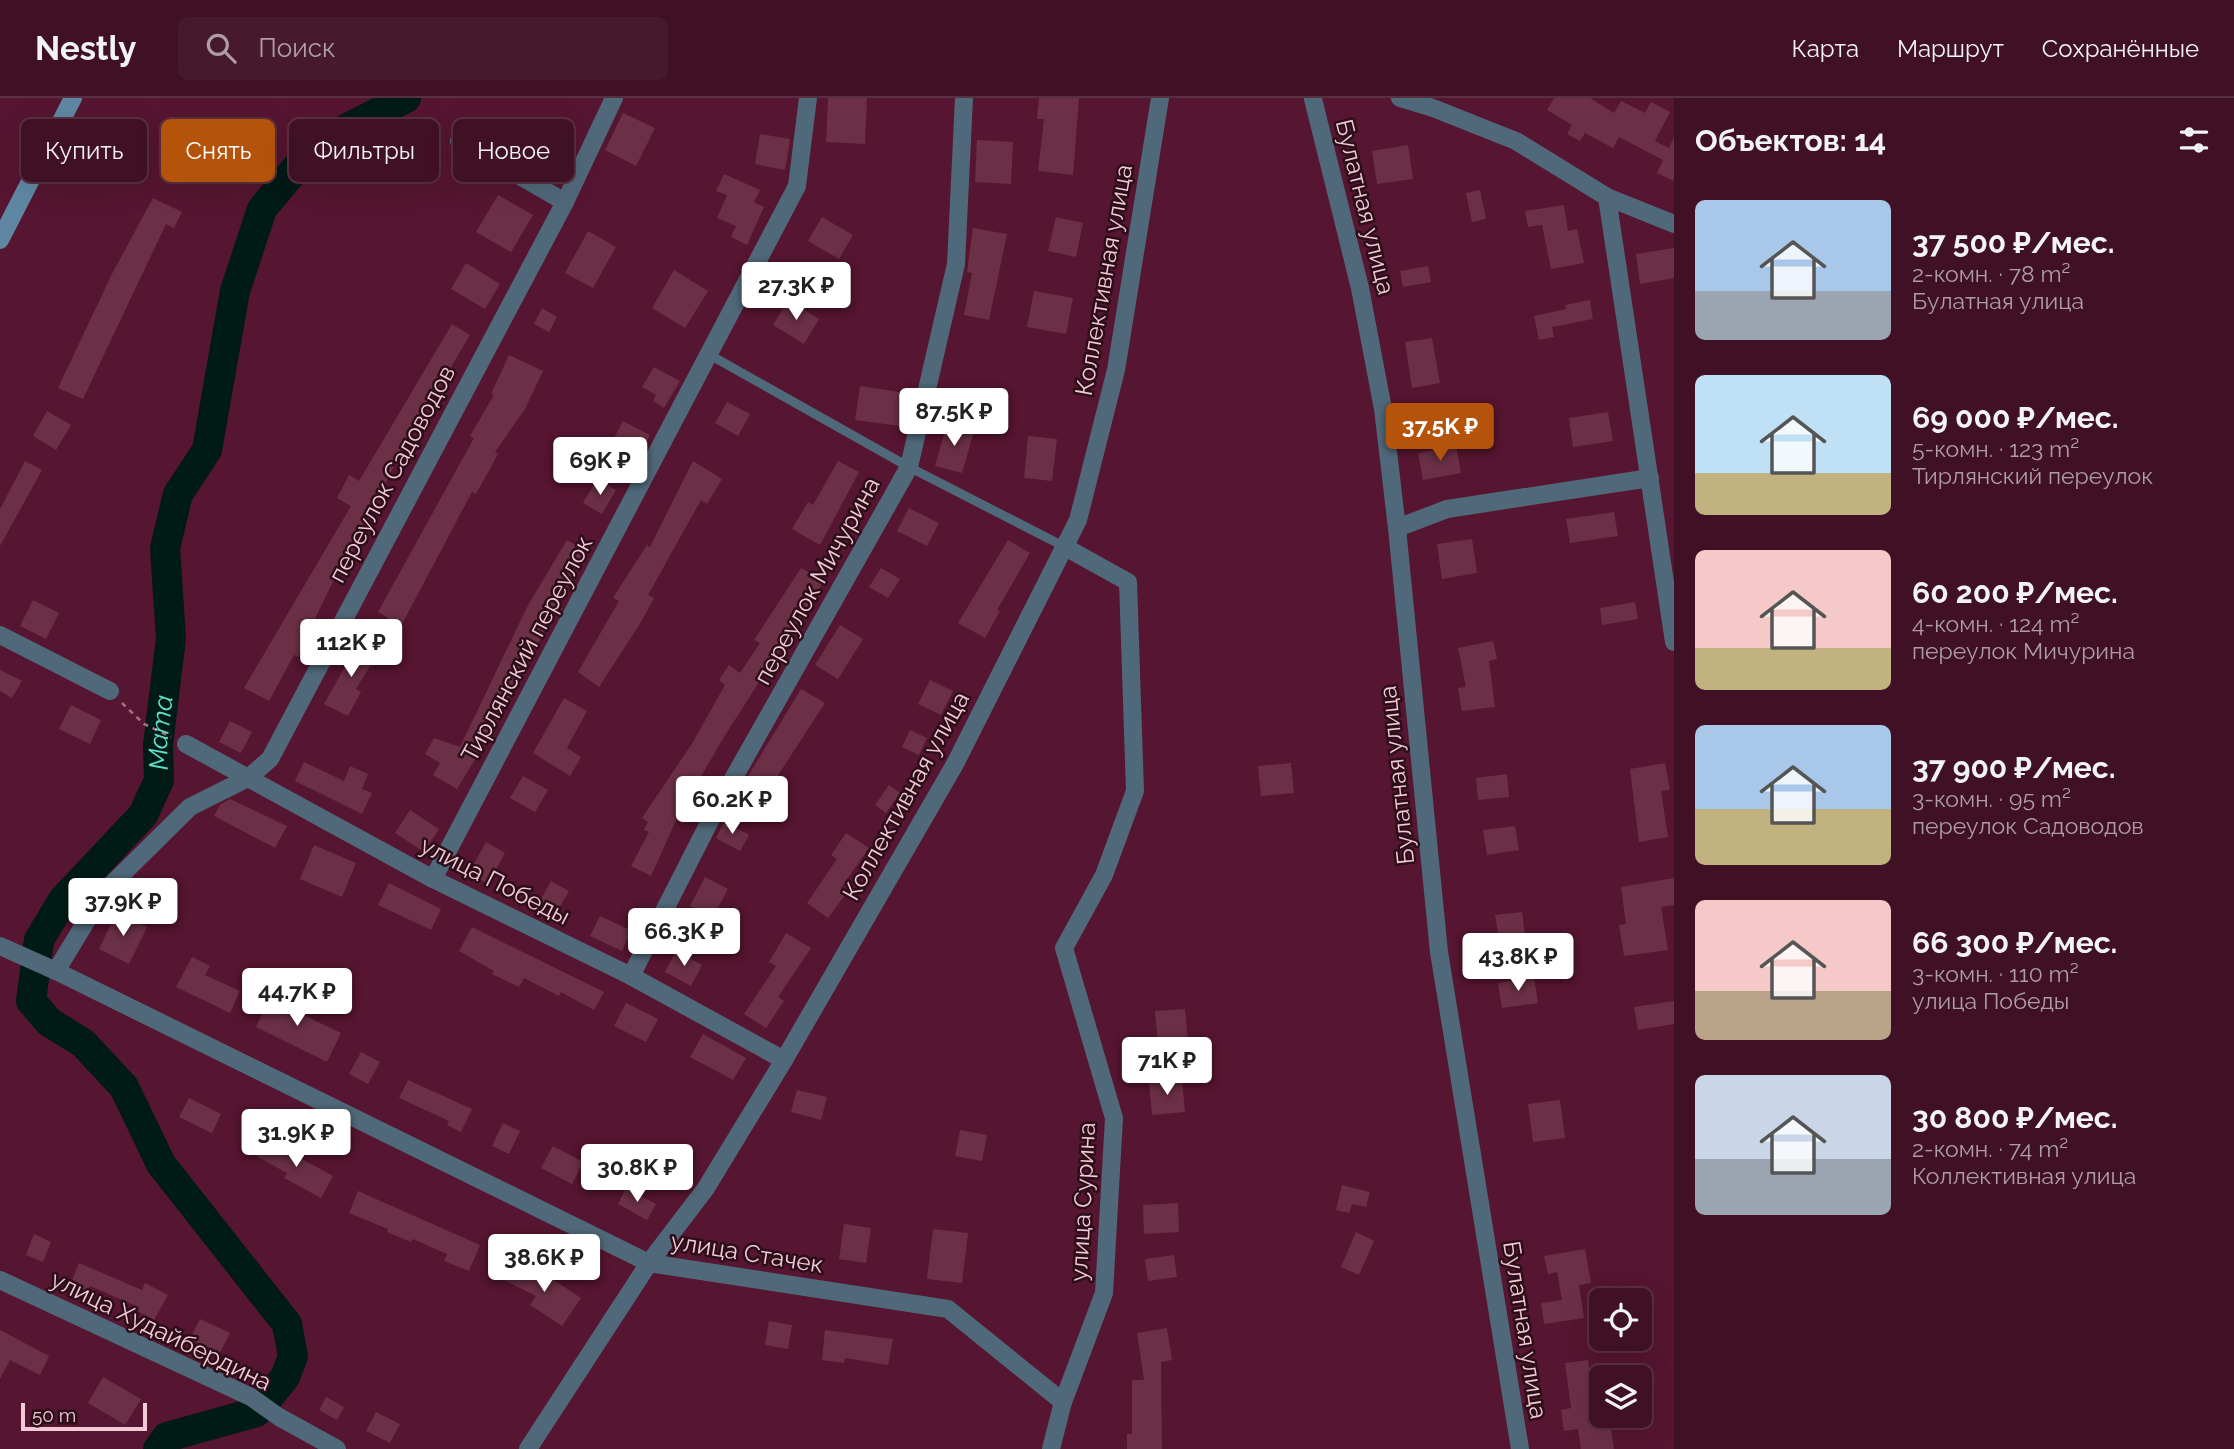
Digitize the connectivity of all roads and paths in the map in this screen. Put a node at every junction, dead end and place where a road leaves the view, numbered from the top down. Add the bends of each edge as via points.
1 (73, 98) edge
2 (614, 98) edge
3 (808, 98) edge
4 (964, 98) edge
5 (1160, 98) edge
6 (1310, 98) edge
7 (1400, 98) edge
8 (530, 182) edge
9 (1607, 197) junction
10 (565, 202) junction
11 (1674, 224) edge
12 (0, 240) edge
13 (710, 355) junction
14 (909, 467) junction
15 (1650, 478) junction
16 (1397, 528) junction
17 (1065, 547) junction
18 (0, 635) edge
19 (1674, 642) edge
20 (110, 691) joint
21 (186, 744) joint
22 (248, 778) junction
23 (433, 879) junction
24 (7, 950) edge
25 (56, 971) junction
26 (631, 976) junction
27 (784, 1060) junction
28 (649, 1263) junction
29 (0, 1280) edge
30 (1063, 1402) junction
31 (337, 1449) edge
32 (528, 1449) edge
33 (1051, 1449) edge
34 (1520, 1449) edge

1 - 12 street
2 - 10 street, переулок Садоводов
3 - 13 street, Тирлянский переулок via 797,186
4 - 14 street, переулок Мичурина via 956,264
5 - 17 street, Коллективная улица via 1116,370 1078,520
6 - 16 street, Булатная улица via 1360,288
7 - 9 street via 1516,141
8 - 10 street
9 - 11 street
9 - 15 street
10 - 22 street, переулок Садоводов via 270,759
13 - 14 lane
13 - 23 street, Тирлянский переулок
14 - 17 lane
14 - 26 street, переулок Мичурина via 716,809
15 - 16 street via 1447,509
15 - 19 street
16 - 34 street, Булатная улица via 1438,952
17 - 27 street, Коллективная улица via 955,764
17 - 30 street, улица Сурина via 1128,582 1135,792 1104,875 1064,947 1114,1118 1104,1293
18 - 20 street
20 - 21 path via 144,724
21 - 22 street, улица Победы
22 - 23 street, улица Победы
22 - 25 street, переулок Садоводов via 190,807 104,892
23 - 26 street, улица Победы
24 - 25 street, улица Стачек
25 - 28 street, улица Стачек
26 - 27 street, улица Победы
27 - 28 street, Коллективная улица via 706,1188
28 - 30 street, улица Стачек via 948,1309
28 - 32 street, Коллективная улица
29 - 31 street, улица Худайбердина via 251,1397
30 - 33 street, улица Сурина

